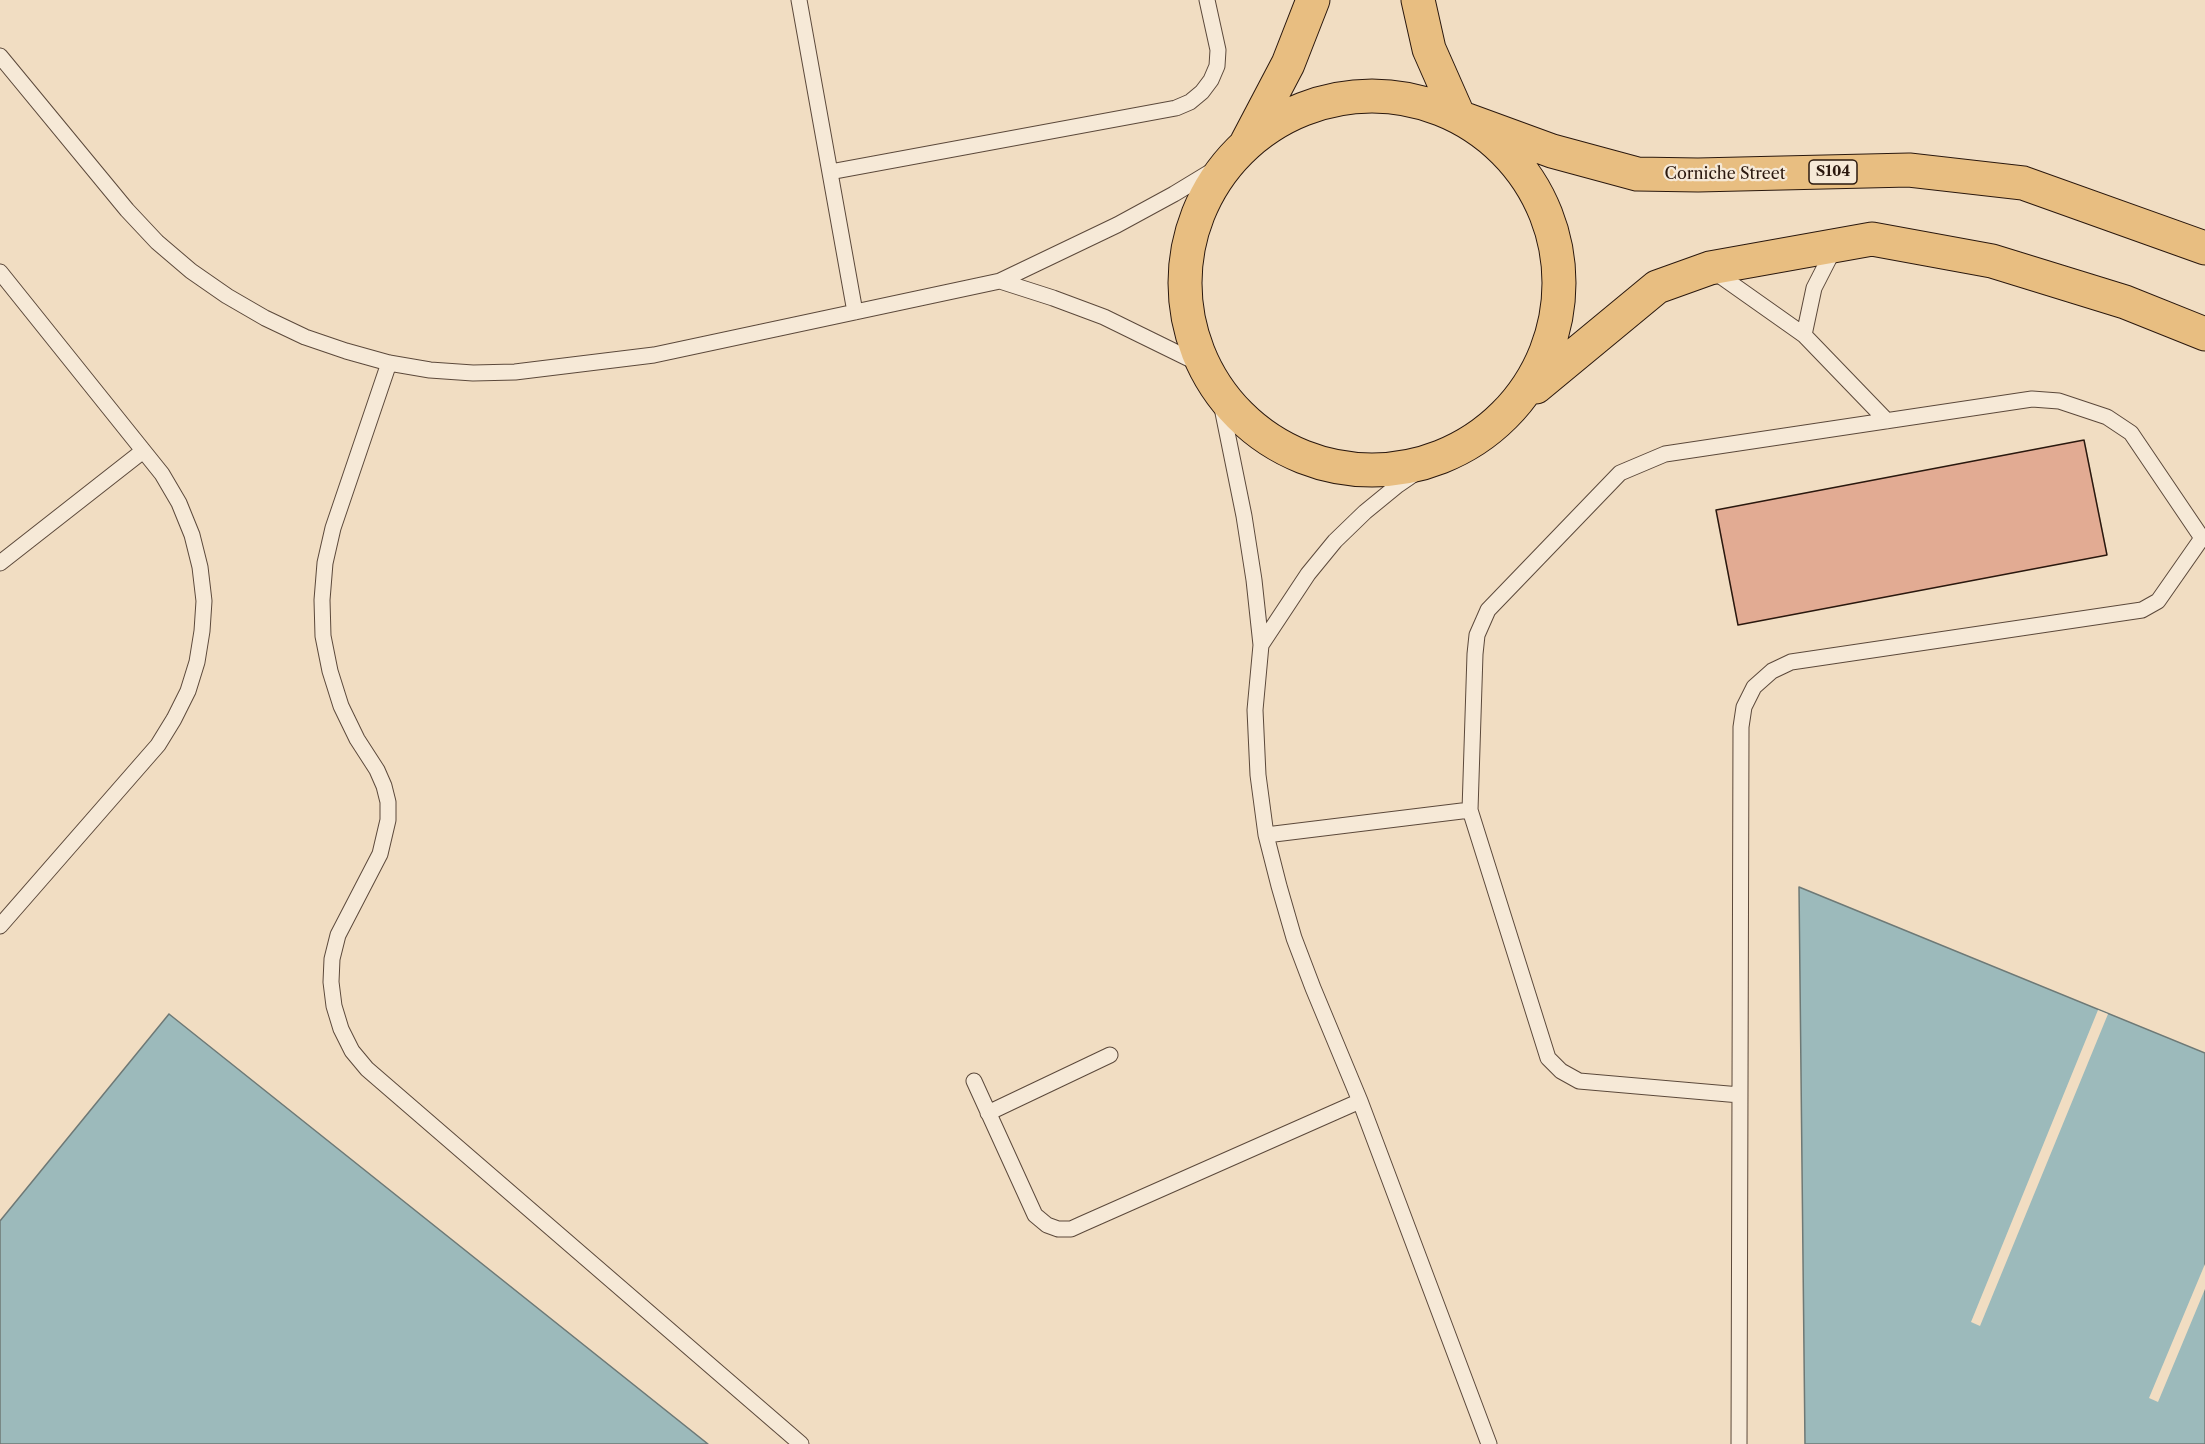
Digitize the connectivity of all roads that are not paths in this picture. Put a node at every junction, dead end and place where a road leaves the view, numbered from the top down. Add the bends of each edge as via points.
1 (799, 0) edge
2 (1207, 0) edge
3 (1313, 0) edge
4 (1418, 0) edge
5 (0, 56) edge
6 (1459, 117) junction
7 (1238, 152) junction
8 (830, 172) junction
9 (1836, 245) junction
10 (2205, 248) edge
11 (1710, 268) junction
12 (0, 272) edge
13 (1000, 281) junction
14 (855, 312) junction
15 (2205, 334) edge
16 (1804, 335) junction
17 (389, 363) junction
18 (1211, 377) junction
19 (1521, 400) junction
20 (1887, 421) junction
21 (143, 451) junction
22 (1433, 461) junction
23 (2204, 538) edge
24 (0, 563) edge
25 (1261, 645) junction
26 (1470, 810) junction
27 (1266, 835) junction
28 (0, 926) edge
29 (1110, 1056) dead end
30 (974, 1082) dead end
31 (1740, 1095) junction
32 (1360, 1101) junction
33 (988, 1113) junction
34 (801, 1444) edge
35 (1489, 1444) edge
36 (1739, 1444) edge

1 - 8 lane
2 - 8 lane via 1218,50 1217,66 1202,92 1190,102 1176,108
3 - 7 main road via 1288,64
4 - 6 main road via 1429,49
5 - 17 lane via 127,210 191,271 236,302 304,337
6 - 7 main road, Corniche Street via 1405,99 1348,97 1293,113
6 - 10 main road, Corniche Street / S104 via 1552,151 1636,174 1909,170 2023,183
6 - 19 main road via 1504,149 1537,193 1557,244 1560,299 1551,342
7 - 13 lane via 1117,225
7 - 18 main road via 1205,197 1189,238 1184,281 1189,325
8 - 14 lane
9 - 11 main road
9 - 15 main road via 1872,239 1992,261 2125,302
9 - 16 lane via 1814,288
11 - 16 lane
11 - 19 main road via 1657,287
12 - 21 lane
13 - 14 lane
13 - 18 lane via 1104,317
14 - 17 lane via 654,355 515,372 452,371
16 - 20 lane
17 - 34 lane via 333,528 322,600 323,636 330,671 388,802 387,829 380,854 343,924 332,959 334,1006 341,1029 367,1070
18 - 22 main road via 1235,411 1277,445 1327,465 1380,471
18 - 25 lane via 1244,516
19 - 22 main road via 1481,437
20 - 23 lane via 2032,399 2059,401 2107,417 2131,433
20 - 26 lane via 1665,454 1620,473 1488,610 1477,635 1475,654
21 - 24 lane
21 - 28 lane via 179,503 200,567 202,631 188,692 158,745
22 - 25 lane via 1398,485 1335,541 1302,582
23 - 31 lane via 2158,601 2142,610 1791,662 1772,671 1754,687 1744,707 1741,727
25 - 27 lane via 1255,710
26 - 27 lane
26 - 31 lane via 1548,1058 1579,1081
27 - 32 lane via 1294,938
29 - 33 lane
30 - 33 lane
31 - 36 lane
32 - 33 lane via 1071,1228 1058,1229 1035,1215
32 - 35 lane

